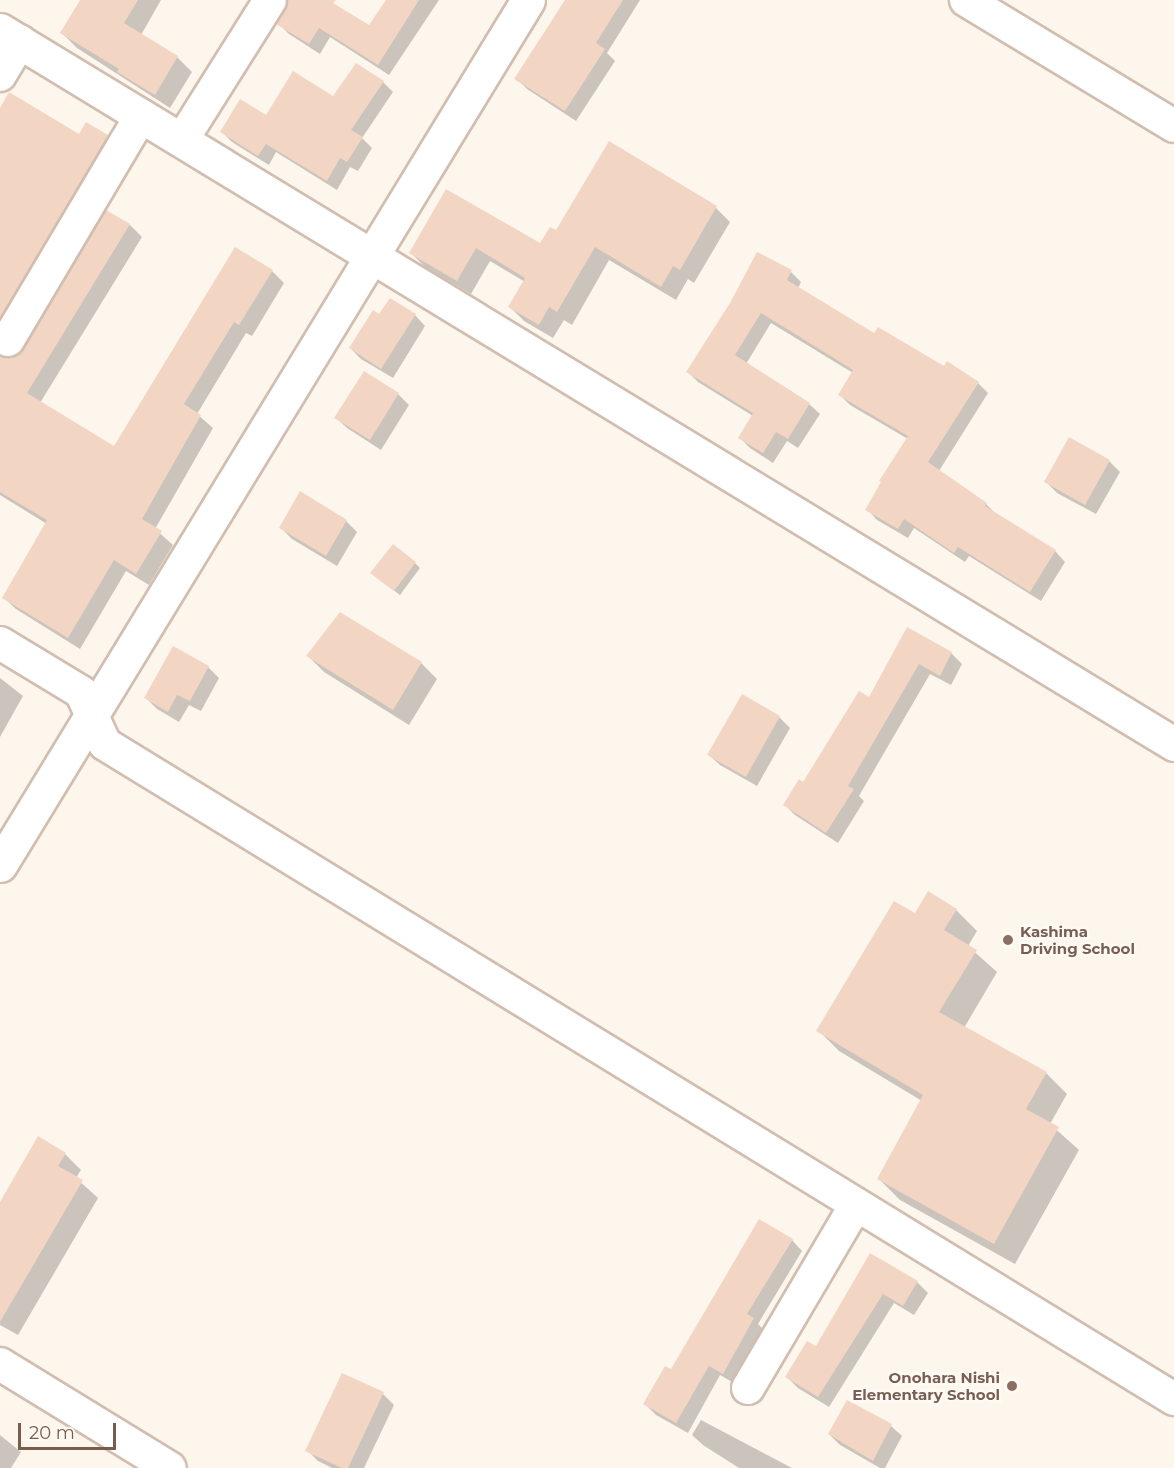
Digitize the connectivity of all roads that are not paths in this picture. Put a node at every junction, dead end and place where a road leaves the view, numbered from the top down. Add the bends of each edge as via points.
1 (270, 0) edge
2 (528, 0) edge
3 (966, 0) edge
4 (10, 36) edge
5 (0, 75) edge
6 (141, 116) junction
7 (1174, 126) edge
8 (182, 140) junction
9 (374, 256) junction
10 (8, 340) dead end
11 (0, 643) edge
12 (92, 714) junction
13 (1174, 744) edge
14 (0, 865) edge
15 (856, 1205) junction
16 (0, 1364) edge
17 (748, 1388) dead end
18 (1174, 1399) edge
19 (170, 1468) edge

1 - 8 street
2 - 9 street
3 - 7 street
4 - 5 street
4 - 6 street
6 - 8 street
6 - 10 street
8 - 9 street
9 - 12 street
9 - 13 street
11 - 12 street via 81,692
12 - 14 street
12 - 15 street via 105,744
15 - 17 street
15 - 18 street
16 - 19 street

